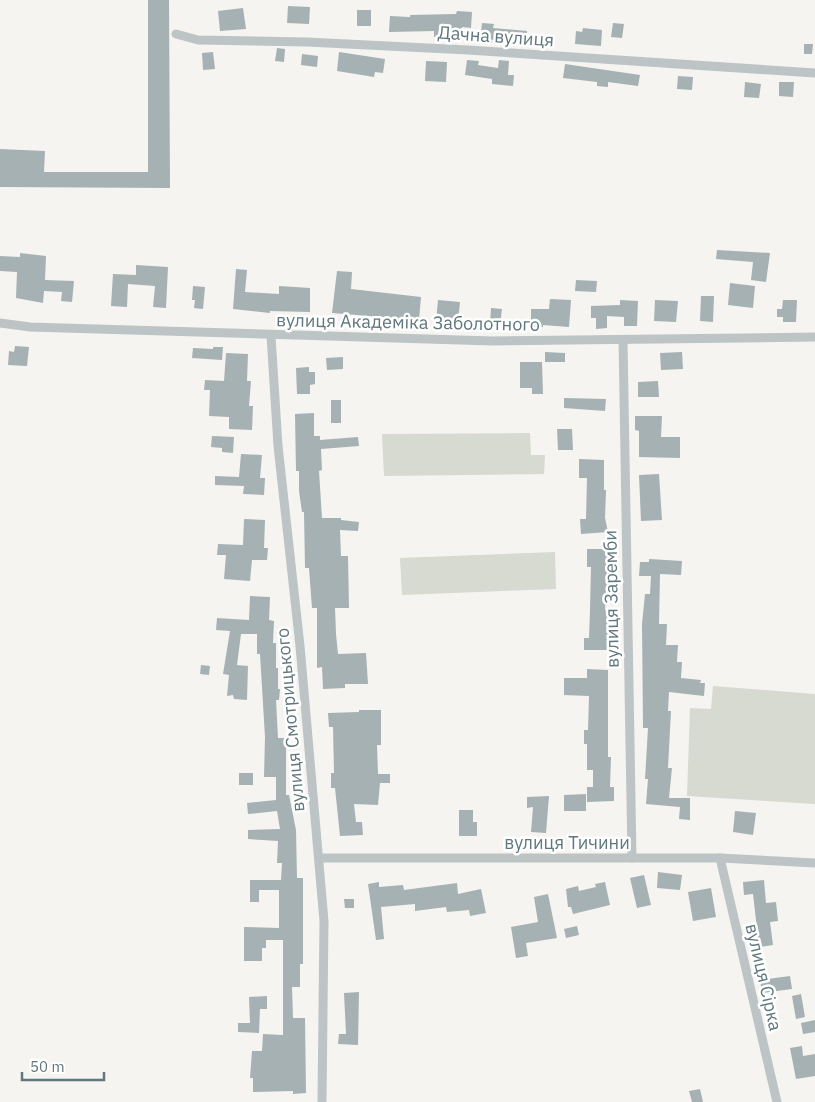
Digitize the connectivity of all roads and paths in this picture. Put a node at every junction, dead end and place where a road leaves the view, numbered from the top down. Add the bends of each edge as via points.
1 (176, 34) dead end
2 (815, 73) edge
3 (0, 323) edge
4 (271, 336) junction
5 (815, 337) edge
6 (623, 340) junction
7 (319, 858) junction
8 (632, 858) junction
9 (720, 858) junction
10 (815, 863) edge
11 (322, 1102) edge
12 (778, 1102) edge

1 - 2 street, Дачна вулиця via 198,40 468,50
3 - 4 street, вулиця Академіка Заболотного
4 - 6 street, вулиця Академіка Заболотного
4 - 7 street, вулиця Смотрицького via 278,446
5 - 6 street, вулиця Академіка Заболотного
6 - 8 street, вулиця Заремби
7 - 8 street, вулиця Тичини
7 - 11 street, вулиця Смотрицького via 324,922
8 - 9 street, вулиця Тичини
9 - 10 street, вулиця Тичини
9 - 12 street, вулиця Сірка

